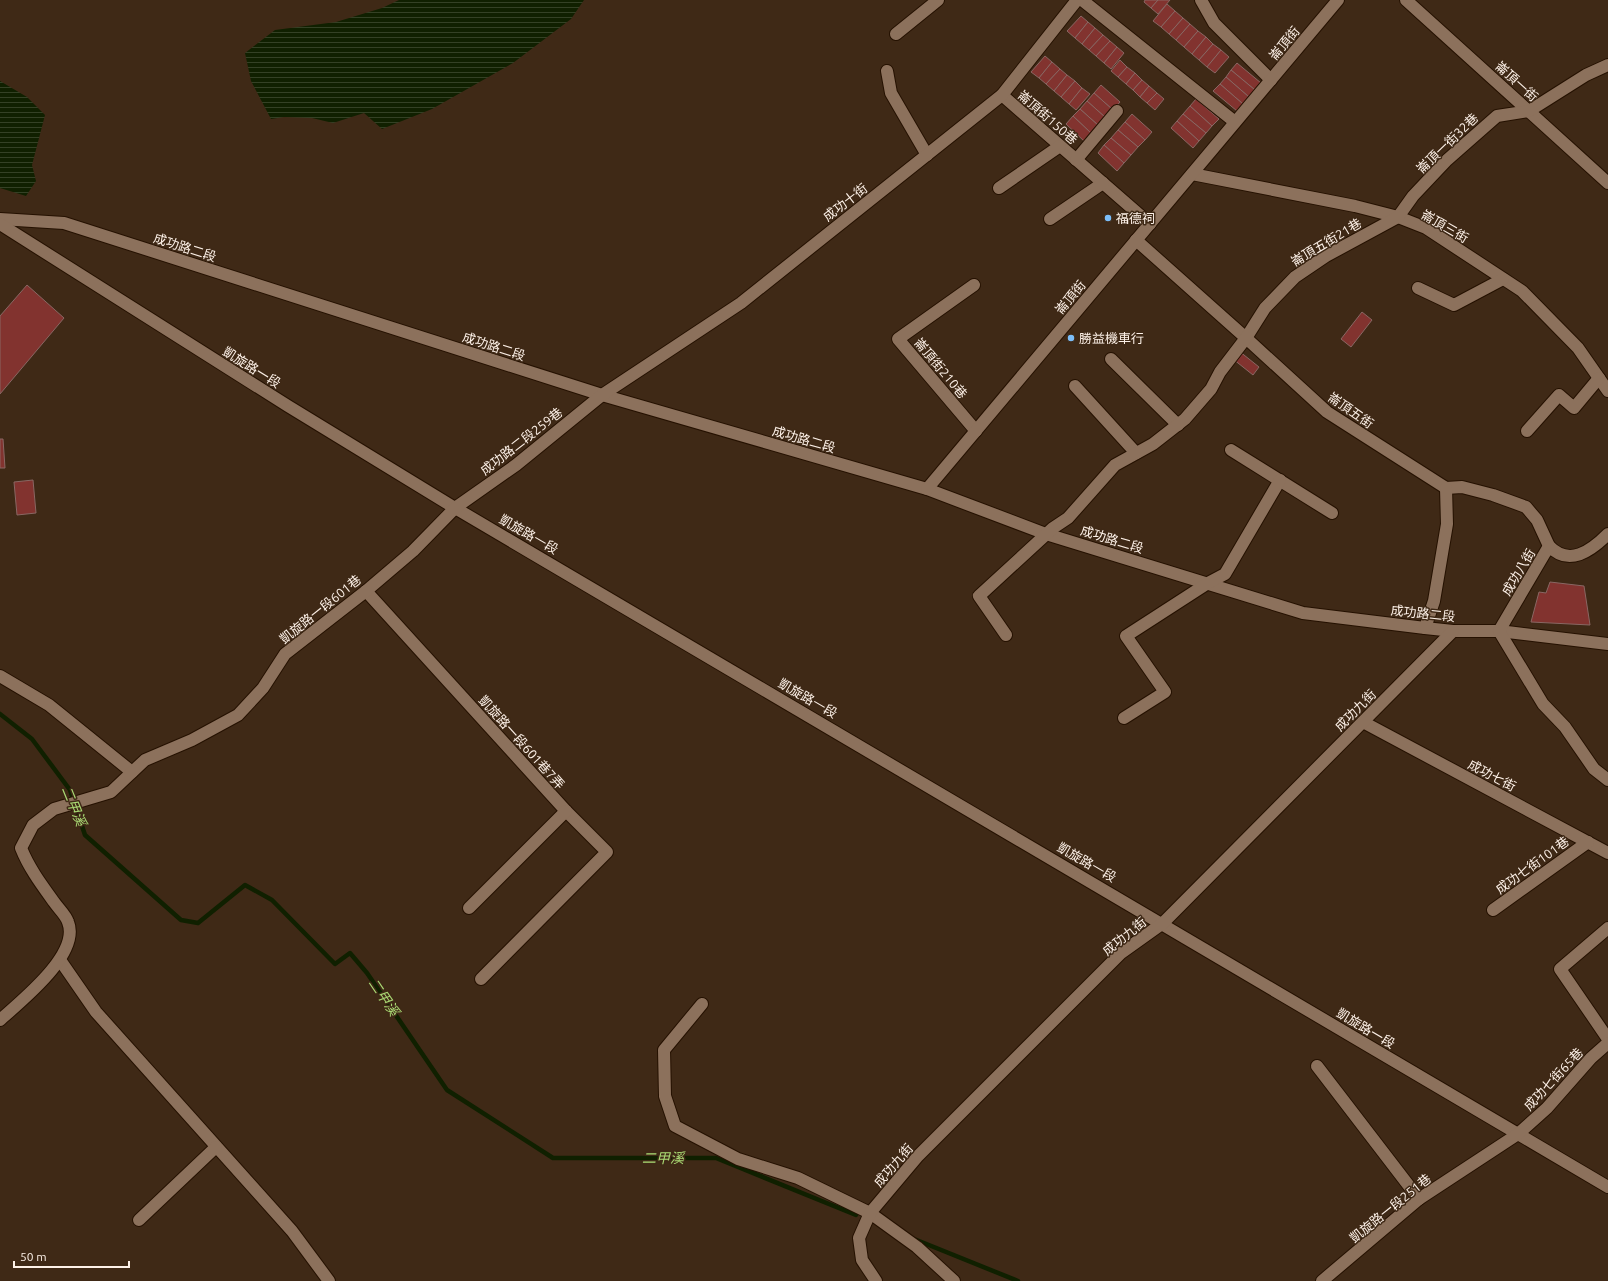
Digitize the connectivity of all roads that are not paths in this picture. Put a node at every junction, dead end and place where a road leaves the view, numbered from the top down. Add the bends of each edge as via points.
1 (938, 0) edge
2 (1077, 0) edge
3 (1082, 0) edge
4 (1201, 0) edge
5 (1338, 0) edge
6 (1406, 0) edge
7 (896, 34) dead end
8 (1608, 65) edge
9 (887, 71) dead end
10 (1271, 80) junction
11 (1002, 95) junction
12 (1118, 111) dead end
13 (1529, 111) junction
14 (1235, 122) junction
15 (1060, 146) junction
16 (927, 155) junction
17 (1076, 160) junction
18 (1192, 174) junction
19 (1103, 183) junction
20 (1608, 183) edge
21 (999, 188) dead end
22 (1398, 217) junction
23 (1050, 219) dead end
24 (0, 220) edge
25 (0, 224) edge
26 (1150, 224) junction
27 (1136, 240) junction
28 (1503, 279) junction
29 (974, 285) dead end
30 (1418, 288) dead end
31 (1246, 338) junction
32 (1112, 359) dead end
33 (1599, 378) junction
34 (1075, 386) dead end
35 (1608, 391) edge
36 (602, 396) junction
37 (1178, 425) junction
38 (976, 431) junction
39 (1527, 431) dead end
40 (1232, 450) dead end
41 (1136, 453) junction
42 (1280, 480) junction
43 (1446, 488) junction
44 (927, 489) junction
45 (455, 508) junction
46 (1332, 513) dead end
47 (1046, 534) junction
48 (1608, 534) edge
49 (1549, 546) junction
50 (1208, 583) junction
51 (366, 591) junction
52 (1425, 628) junction
53 (1453, 631) junction
54 (1499, 631) junction
55 (1006, 635) dead end
56 (1608, 644) edge
57 (0, 676) edge
58 (1124, 718) dead end
59 (1363, 722) junction
60 (132, 772) junction
61 (1608, 780) edge
62 (566, 811) junction
63 (1588, 842) junction
64 (1608, 853) edge
65 (469, 908) dead end
66 (1493, 910) dead end
67 (1163, 923) junction
68 (1608, 928) edge
69 (60, 960) junction
70 (481, 979) dead end
71 (702, 1004) dead end
72 (0, 1020) edge
73 (1608, 1039) edge
74 (1608, 1043) edge
75 (1318, 1066) dead end
76 (1518, 1134) junction
77 (216, 1147) junction
78 (1608, 1187) edge
79 (1419, 1199) junction
80 (870, 1213) junction
81 (139, 1220) dead end
82 (329, 1281) edge
83 (876, 1281) edge
84 (954, 1281) edge
85 (1322, 1281) edge

1 - 7 street
2 - 11 street, 成功十街
3 - 14 street
4 - 10 street via 1214,24
5 - 10 street, 崙頂街
6 - 13 street, 崙頂一街
8 - 13 street via 1586,75
9 - 16 street via 891,93
10 - 14 street, 崙頂街
11 - 15 street, 崙頂街150巷
11 - 16 street, 成功十街
12 - 17 street, 崙頂街150巷
13 - 20 street, 崙頂一街
13 - 22 street, 崙頂一街32巷 via 1496,116 1447,160 1413,196
14 - 18 street, 崙頂街
15 - 17 street, 崙頂街150巷
15 - 21 street
16 - 36 street, 成功十街 via 741,303
17 - 19 street, 崙頂街150巷
18 - 22 street, 崙頂三街
18 - 26 street, 崙頂街
19 - 23 street
19 - 26 street, 崙頂街150巷
22 - 28 street, 崙頂三街 via 1426,228
22 - 31 street, 崙頂五街21巷 via 1326,256 1295,277 1265,308
24 - 36 street, 成功路二段 via 64,223
25 - 45 street, 凱旋路一段
26 - 27 street, 崙頂街
27 - 31 street, 崙頂五街
27 - 38 street, 崙頂街
28 - 30 street via 1454,305
28 - 33 street, 崙頂三街 via 1522,291 1578,348
29 - 38 street, 崙頂街210巷 via 898,339
31 - 37 street, 崙頂五街21巷 via 1220,372 1211,389
31 - 43 street, 崙頂五街 via 1327,412
32 - 37 street
33 - 35 street, 崙頂三街
33 - 39 street via 1574,408 1558,395
34 - 41 street
36 - 44 street, 成功路二段
36 - 45 street, 成功路二段259巷 via 516,465
37 - 41 street, 崙頂五街21巷
38 - 44 street, 崙頂街
40 - 42 street
41 - 47 street, 崙頂五街21巷 via 1115,465 1068,518
42 - 46 street
42 - 50 street via 1225,574
43 - 49 street via 1462,487 1526,507 1537,520
43 - 52 street via 1447,524 1434,602
44 - 47 street, 成功路二段
45 - 51 street, 凱旋路一段601巷 via 413,551
45 - 67 street, 凱旋路一段
47 - 50 street, 成功路二段
47 - 55 street, 崙頂五街21巷 via 979,596
48 - 49 street, 成功八街 via 1598,544 1576,557 1556,554
49 - 54 street, 成功八街
50 - 52 street, 成功路二段 via 1303,613
50 - 58 street via 1126,636 1165,692
51 - 60 street, 凱旋路一段601巷 via 286,654 263,688 238,715 192,740 144,760
51 - 62 street, 凱旋路一段601巷7弄
52 - 53 street, 成功路二段
53 - 54 street, 成功路二段
53 - 59 street, 成功九街
54 - 56 street, 成功路二段
54 - 61 street via 1543,704 1565,727 1594,770
57 - 60 street via 49,705
59 - 63 street, 成功七街
59 - 67 street, 成功九街
60 - 69 street, 凱旋路一段601巷 via 110,792 54,809 33,825 21,848 28,866 68,922 69,940
62 - 65 street
62 - 70 street, 凱旋路一段601巷7弄 via 607,852
63 - 64 street, 成功七街
63 - 66 street, 成功七街101巷
67 - 76 street, 凱旋路一段
67 - 80 street, 成功九街 via 1121,953 918,1156
68 - 73 street via 1560,969
69 - 72 street via 43,980
69 - 77 street via 96,1012
71 - 80 street via 664,1050 665,1096 675,1126 738,1159 798,1178
74 - 76 street, 成功七街65巷 via 1591,1058 1547,1108
75 - 79 street
76 - 78 street, 凱旋路一段
76 - 79 street, 凱旋路一段251巷
77 - 81 street
77 - 82 street via 292,1231
79 - 85 street, 凱旋路一段251巷
80 - 83 street, 成功九街 via 859,1238 862,1260
80 - 84 street via 917,1247

